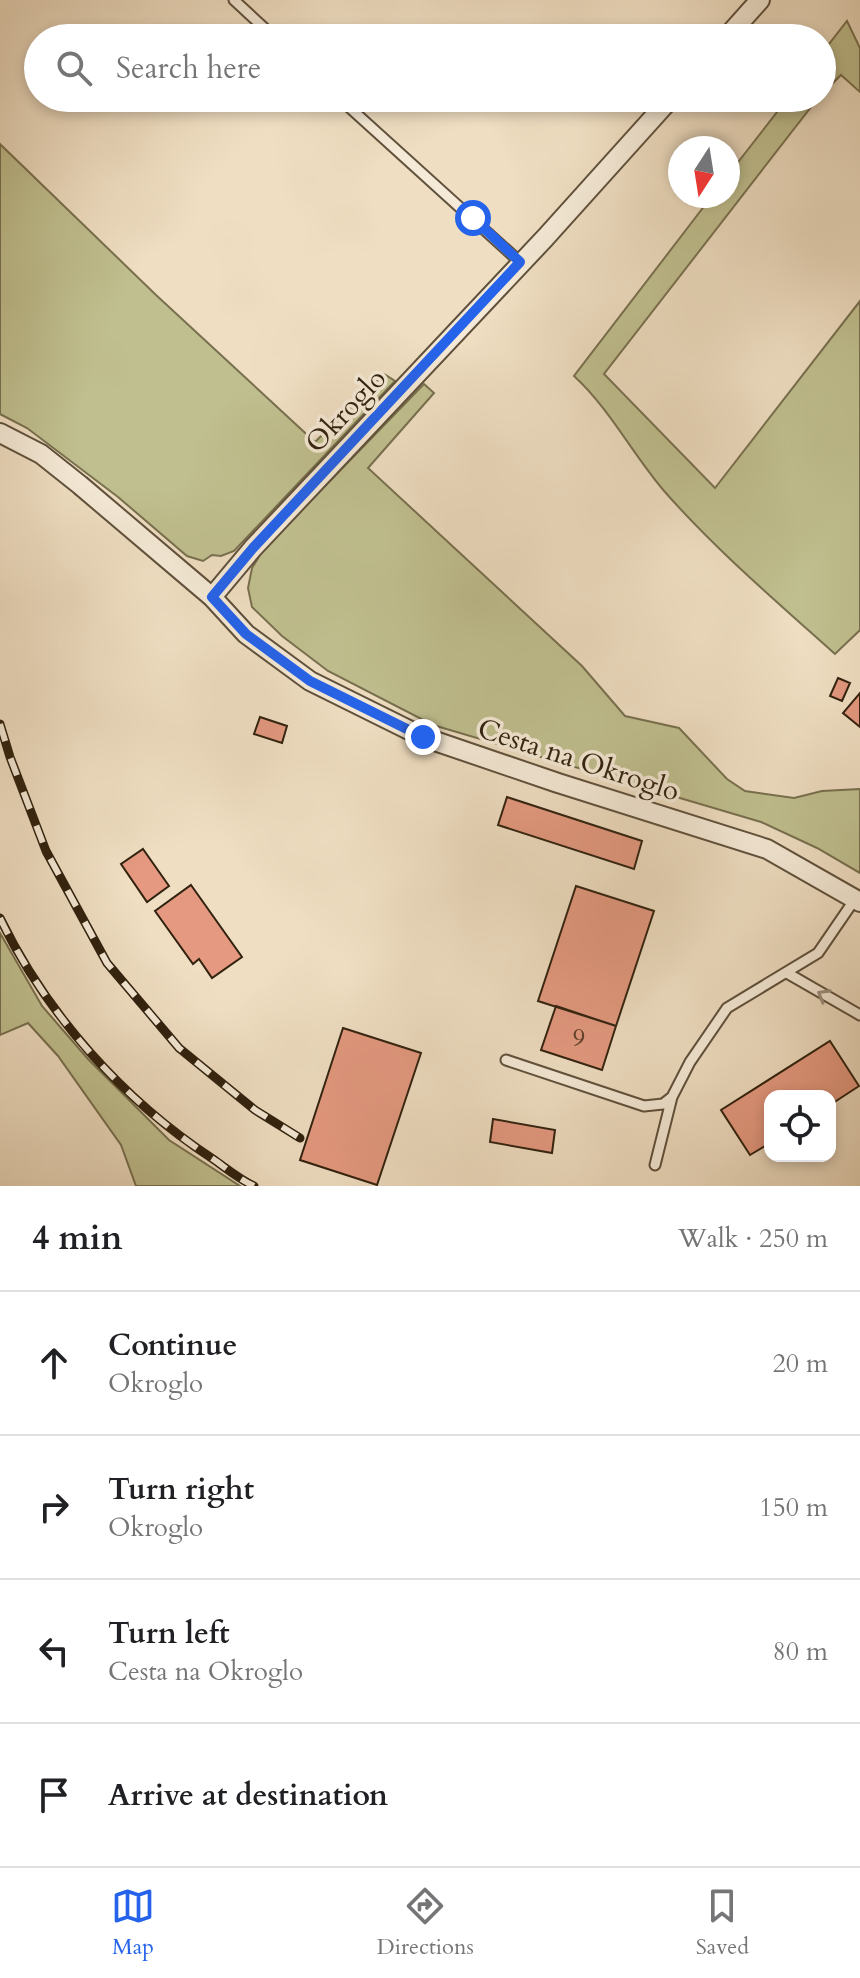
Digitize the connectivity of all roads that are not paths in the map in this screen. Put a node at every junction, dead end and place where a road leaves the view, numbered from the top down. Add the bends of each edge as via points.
1 (234, 0) edge
2 (760, 0) edge
3 (260, 24) edge
4 (739, 24) edge
5 (354, 112) edge
6 (658, 112) edge
7 (520, 262) junction
8 (0, 433) edge
9 (212, 597) junction
10 (857, 901) edge
11 (787, 973) junction
12 (860, 1015) edge
13 (506, 1060) dead end
14 (672, 1097) junction
15 (655, 1165) dead end

1 - 3 lane
2 - 4 street
5 - 7 lane
6 - 7 street, Okroglo
7 - 9 street, Okroglo
8 - 9 street, Cesta na Okroglo via 41,454
9 - 10 street, Cesta na Okroglo via 246,634 310,681 423,737 767,849
10 - 11 lane via 818,953
12 -> 11 lane
11 - 14 lane via 727,1008
13 - 14 lane via 644,1106
14 - 15 lane

